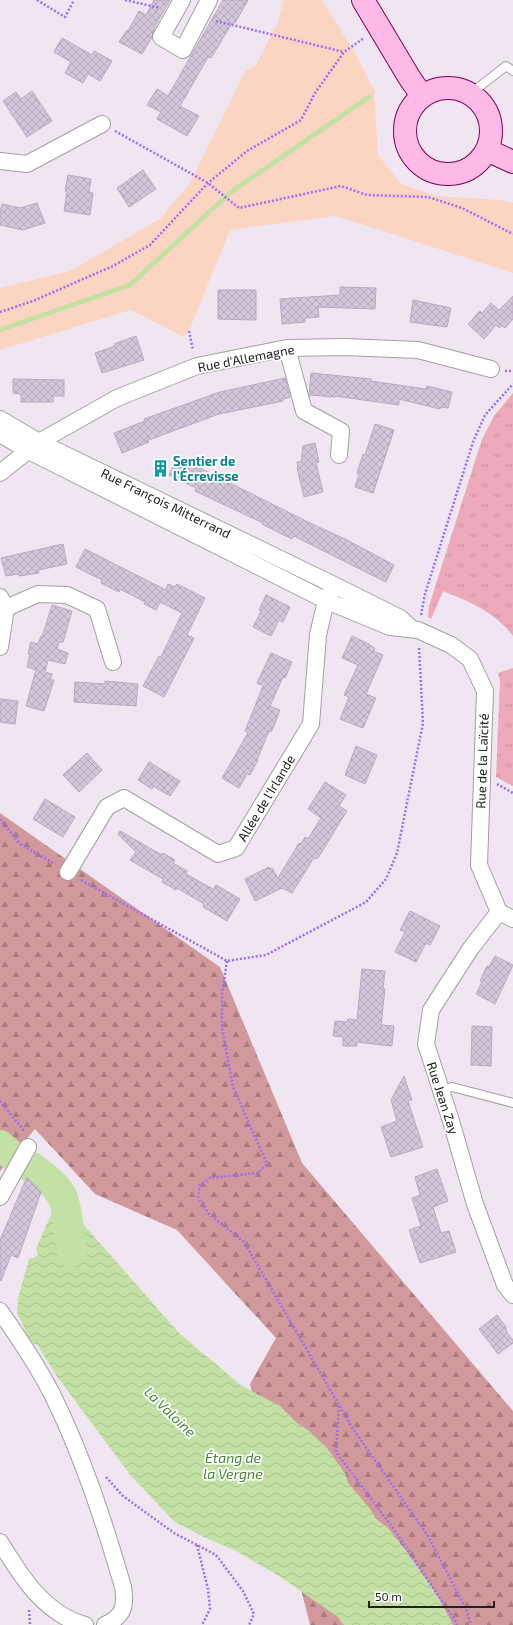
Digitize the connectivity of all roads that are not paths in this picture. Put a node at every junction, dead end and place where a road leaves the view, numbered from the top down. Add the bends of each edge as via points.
1 (210, 0) edge
2 (364, 0) edge
3 (178, 6) edge
4 (513, 71) edge
5 (422, 96) junction
6 (472, 96) junction
7 (102, 124) road end
8 (487, 150) junction
9 (0, 161) edge
10 (513, 162) edge
11 (287, 348) junction
12 (491, 369) dead end
13 (0, 419) edge
14 (0, 434) edge
15 (34, 446) junction
16 (339, 455) dead end
17 (0, 473) edge
18 (334, 585) junction
19 (327, 601) junction
20 (3, 603) edge
21 (415, 630) junction
22 (0, 647) edge
23 (113, 662) dead end
24 (68, 872) road end
25 (499, 912) junction
26 (513, 919) edge
27 (441, 1090) junction
28 (513, 1103) edge
29 (28, 1148) road end
30 (0, 1198) edge
31 (513, 1295) edge
32 (0, 1310) edge
33 (0, 1542) edge
34 (85, 1625) edge
35 (105, 1625) edge

1 - 3 street via 183,50 161,37
2 - 5 main road
4 - 6 lane via 506,66 479,87
5 - 6 main road via 435,90 449,88 463,90
5 - 8 main road via 410,112 405,133 408,146 425,168 438,173 453,174 466,170
6 - 8 main road via 485,108 490,122 491,136
7 - 9 street via 27,164
8 - 10 main road
11 - 12 street, Rue d'Allemagne via 418,350
11 - 15 street, Rue d'Allemagne via 197,366 117,398
11 - 16 street via 304,411 341,431
13 - 15 street, Rue François Mitterrand
14 - 15 street, Rue François Mitterrand
15 - 17 street, Rue d'Allemagne
15 - 18 street, Rue François Mitterrand
15 - 19 street, Rue François Mitterrand
18 - 19 street
18 - 21 street, Rue François Mitterrand via 400,618
19 - 21 street, Rue François Mitterrand via 390,627
19 - 24 street, Allée de l'Irlande via 318,635 311,724 236,848 218,854 124,798 107,807
20 - 22 street
20 - 23 street via 38,594 67,595 97,609
21 - 25 street, Rue de la Laïcité via 451,645 470,659 485,691 479,865
25 - 26 street
25 - 27 street, Rue Jean Zay via 471,948 431,1010 426,1044
27 - 28 lane via 452,1087
27 - 31 street, Rue Jean Zay via 476,1204 505,1285
29 - 30 street
32 - 35 street via 52,1395 80,1457 96,1501 123,1586 125,1601 121,1614
33 - 34 street via 29,1586 48,1605 64,1616

